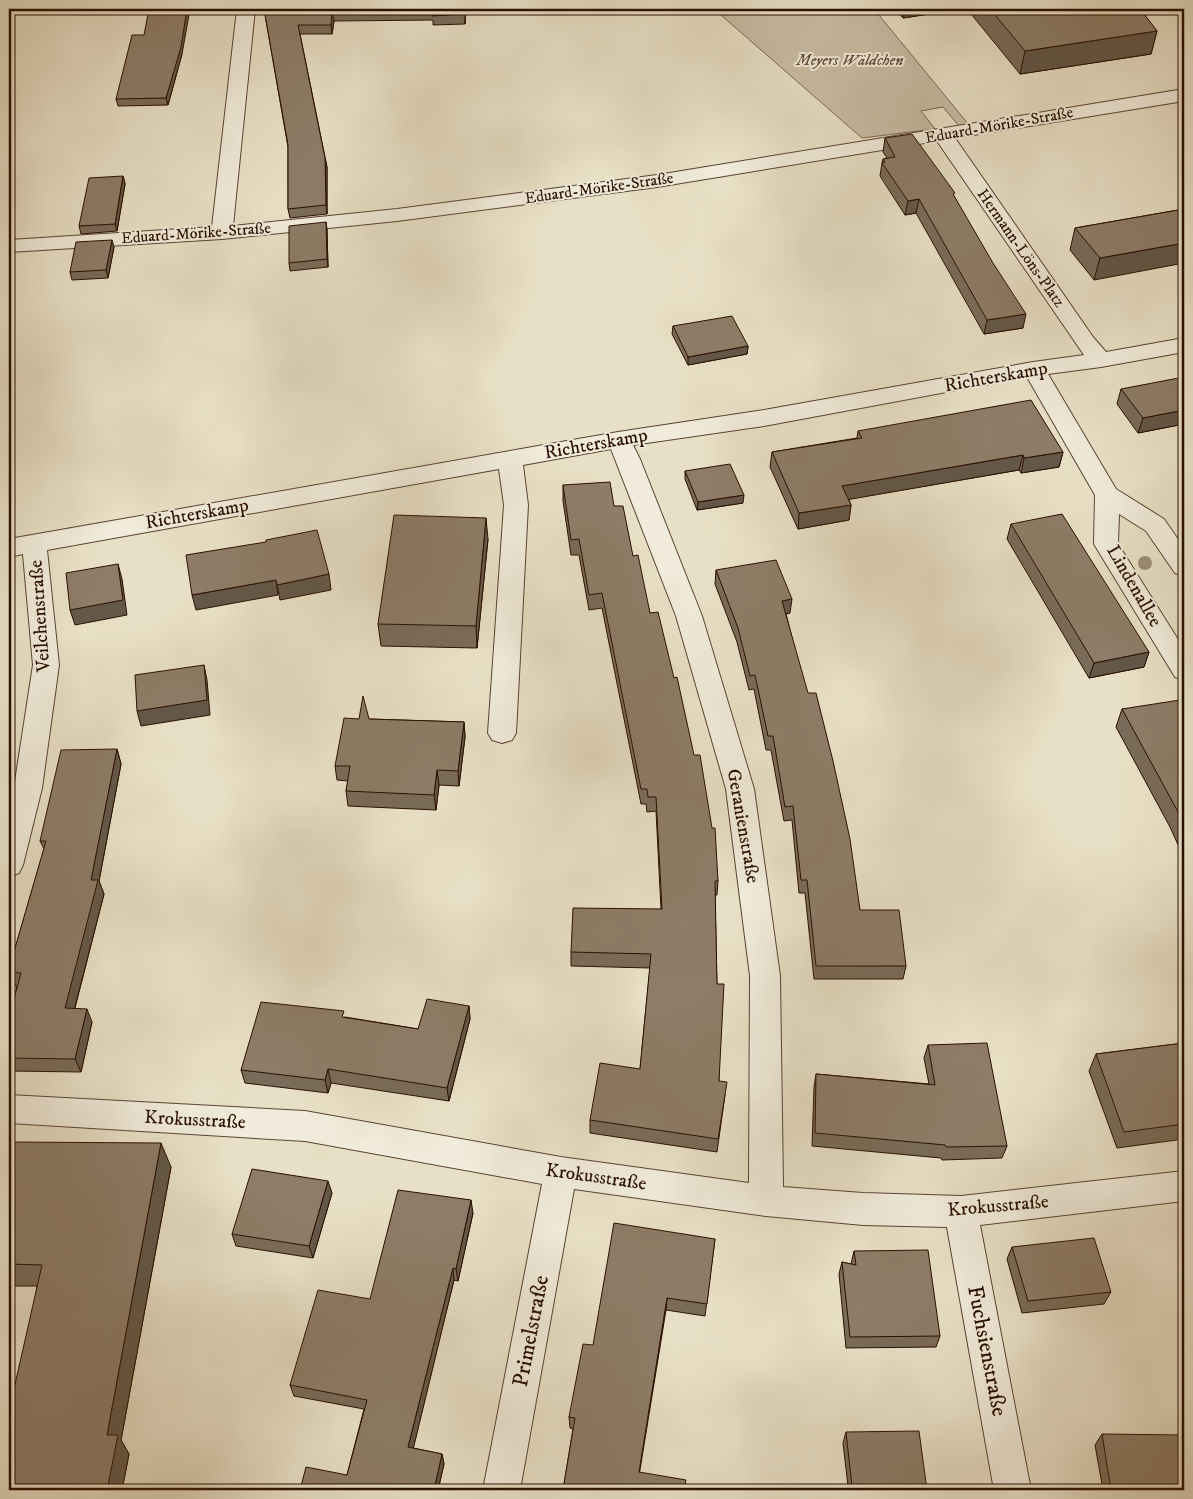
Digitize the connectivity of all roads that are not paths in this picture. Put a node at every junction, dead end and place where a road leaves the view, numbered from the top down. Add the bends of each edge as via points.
1 (246, 9) edge
2 (1184, 95) edge
3 (943, 135) junction
4 (222, 234) junction
5 (9, 246) edge
6 (1184, 345) edge
7 (1101, 360) junction
8 (1033, 369) junction
9 (618, 440) junction
10 (510, 459) junction
11 (1107, 496) junction
12 (34, 543) junction
13 (9, 548) edge
14 (1184, 567) edge
15 (1184, 670) edge
16 (502, 733) dead end
17 (9, 865) edge
18 (9, 1109) edge
19 (561, 1172) junction
20 (1184, 1186) edge
21 (766, 1201) junction
22 (961, 1212) junction
23 (501, 1490) edge
24 (1013, 1490) edge

1 - 4 street
2 - 3 street, Eduard-Mörike-Straße
3 - 4 street, Eduard-Mörike-Straße via 657,181
3 - 7 street, Hermann-Löns-Platz via 1085,342
4 - 5 street, Eduard-Mörike-Straße
6 - 7 street, Richterskamp
7 - 8 street, Richterskamp
8 - 9 street, Richterskamp via 764,418
8 - 11 street
9 - 10 street, Richterskamp
9 - 21 street, Geranienstraße via 689,616 740,789 765,976
10 - 12 street, Richterskamp
10 - 16 street via 516,505
11 - 14 street via 1155,525
11 - 15 street, Lindenallee via 1106,544
12 - 13 street, Richterskamp
12 - 17 street, Veilchenstraße via 46,665 28,788
18 - 19 street, Krokusstraße via 305,1126
19 - 21 street, Krokusstraße
19 - 23 street, Primelstraße
20 - 22 street, Krokusstraße
21 - 22 street, Krokusstraße
22 - 24 street, Fuchsienstraße

